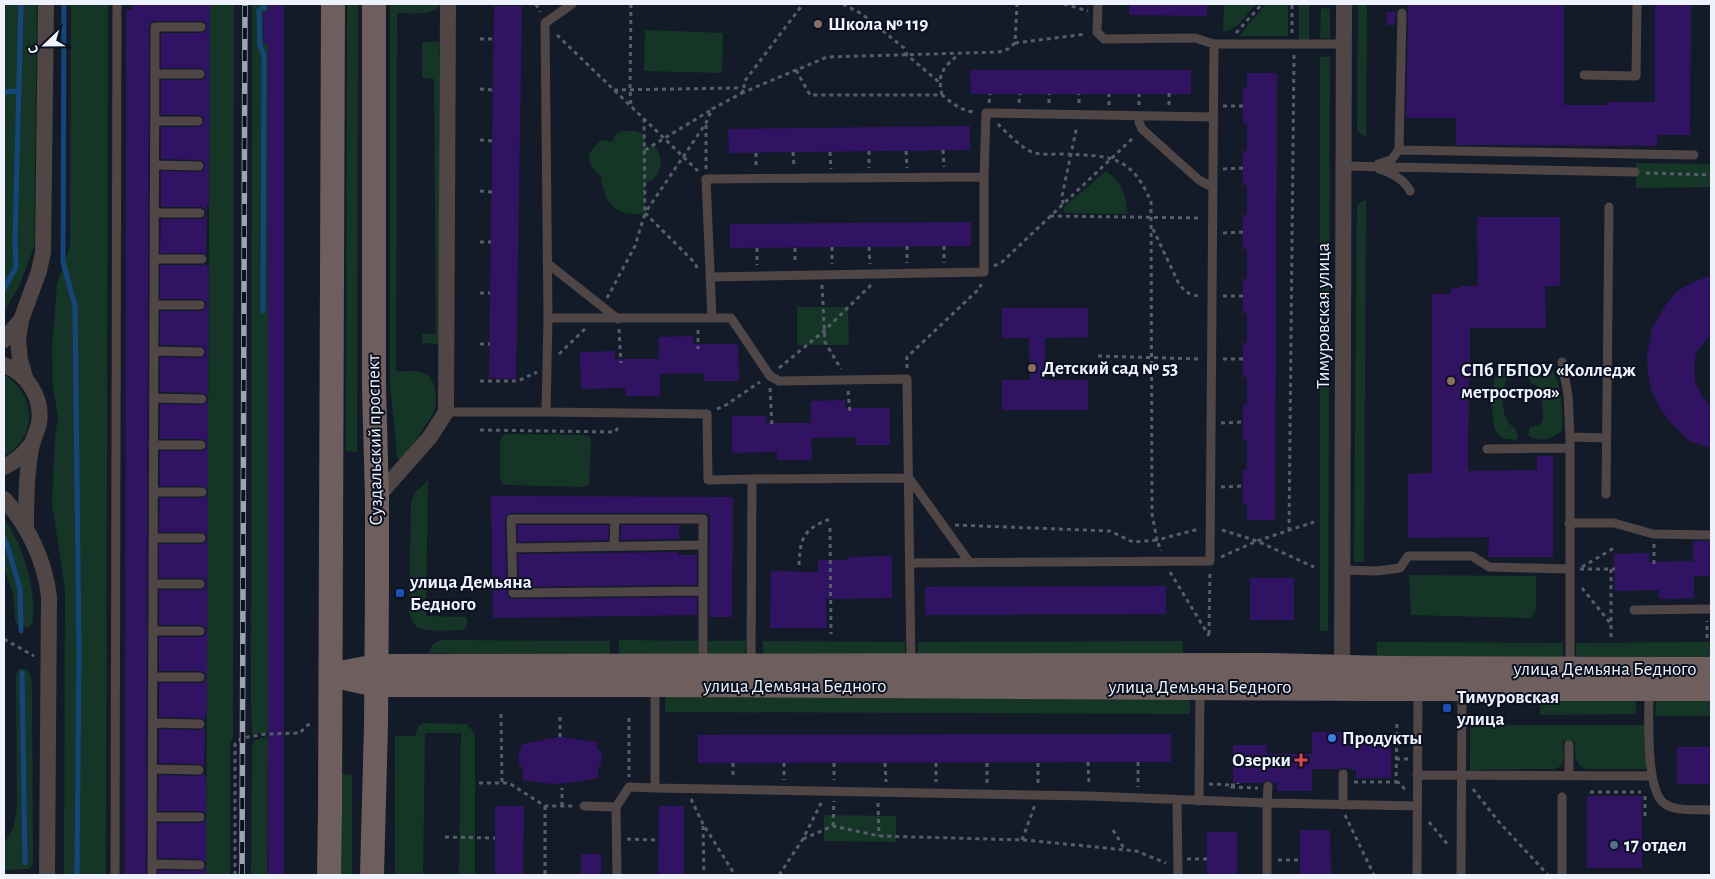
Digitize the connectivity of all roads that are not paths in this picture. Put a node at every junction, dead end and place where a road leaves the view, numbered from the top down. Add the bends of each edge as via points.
1 (46, 4) edge
2 (117, 4) edge
3 (333, 4) edge
4 (374, 4) edge
5 (448, 4) edge
6 (572, 4) edge
7 (1098, 4) edge
8 (1344, 4) edge
9 (1637, 4) edge
10 (1402, 13) dead end
11 (201, 27) dead end
12 (1214, 44) junction
13 (1344, 44) junction
14 (155, 74) junction
15 (200, 74) dead end
16 (1584, 75) dead end
17 (1139, 116) junction
18 (1213, 117) junction
19 (155, 121) junction
20 (198, 121) dead end
21 (1399, 150) junction
22 (1694, 154) dead end
23 (154, 165) junction
24 (199, 166) dead end
25 (1344, 166) junction
26 (1370, 166) junction
27 (1635, 172) road end
28 (984, 177) junction
29 (1212, 187) junction
30 (1410, 191) dead end
31 (1609, 207) dead end
32 (154, 213) junction
33 (200, 213) dead end
34 (154, 259) junction
35 (202, 259) dead end
36 (547, 263) junction
37 (710, 277) junction
38 (154, 305) junction
39 (200, 305) dead end
40 (548, 318) junction
41 (712, 318) junction
42 (618, 319) junction
43 (21, 320) junction
44 (4, 340) edge
45 (154, 351) junction
46 (200, 352) dead end
47 (1562, 362) dead end
48 (4, 365) edge
49 (26, 380) junction
50 (154, 398) junction
51 (202, 399) dead end
52 (446, 412) junction
53 (546, 412) junction
54 (1570, 437) junction
55 (1606, 438) junction
56 (33, 442) junction
57 (153, 445) junction
58 (201, 445) dead end
59 (1487, 448) dead end
60 (1570, 448) junction
61 (4, 467) edge
62 (909, 478) junction
63 (752, 479) junction
64 (153, 492) junction
65 (202, 492) dead end
66 (1606, 494) dead end
67 (377, 497) junction
68 (4, 499) edge
69 (615, 518) junction
70 (1569, 523) junction
71 (26, 529) junction
72 (1711, 534) edge
73 (153, 538) junction
74 (201, 538) dead end
75 (614, 546) junction
76 (703, 546) junction
77 (512, 548) junction
78 (910, 563) junction
79 (970, 563) junction
80 (1343, 570) junction
81 (1569, 571) junction
82 (153, 584) junction
83 (200, 584) dead end
84 (702, 591) junction
85 (1709, 609) edge
86 (1634, 610) dead end
87 (153, 631) junction
88 (200, 631) dead end
89 (1711, 669) edge
90 (331, 675) junction
91 (376, 676) junction
92 (655, 676) junction
93 (704, 676) junction
94 (751, 676) junction
95 (912, 676) junction
96 (1199, 676) junction
97 (153, 677) junction
98 (200, 677) dead end
99 (1342, 678) junction
100 (1462, 679) junction
101 (1570, 679) junction
102 (1648, 679) junction
103 (1418, 689) junction
104 (1711, 689) edge
105 (153, 724) junction
106 (200, 724) dead end
107 (1569, 745) dead end
108 (152, 770) junction
109 (199, 770) dead end
110 (1418, 775) junction
111 (1461, 775) junction
112 (1569, 775) junction
113 (1651, 776) junction
114 (1344, 778) road end
115 (1268, 787) road end
116 (655, 788) junction
117 (1562, 797) dead end
118 (1178, 800) junction
119 (1199, 801) junction
120 (1267, 803) junction
121 (1344, 805) junction
122 (584, 806) road end
123 (1417, 806) junction
124 (616, 807) junction
125 (1711, 810) edge
126 (152, 817) junction
127 (200, 817) dead end
128 (152, 864) junction
129 (200, 865) dead end
130 (1178, 867) edge
131 (47, 875) edge
132 (115, 875) edge
133 (152, 875) edge
134 (329, 875) edge
135 (372, 875) edge
136 (617, 875) edge
137 (1267, 875) edge
138 (1417, 875) edge
139 (1461, 875) edge
140 (1562, 875) edge

1 - 43 street via 43,252 40,271
2 - 132 lane
3 - 90 main road
4 - 67 main road, Суздальский проспект
5 - 52 street
6 - 36 lane via 545,23
7 - 12 lane via 1097,32 1104,39 1195,38
8 - 13 street, Тимуровская улица
9 - 16 lane via 1636,76
10 - 21 lane
11 - 14 lane via 154,27
12 - 13 lane
12 - 18 lane
13 - 25 street, Тимуровская улица
14 - 15 lane
14 - 19 lane
17 - 18 lane
17 - 28 lane via 986,112
17 - 29 lane via 1142,129 1199,180
18 - 29 lane
19 - 20 lane
19 - 23 lane
21 - 22 lane
21 - 26 lane via 1391,160
23 - 24 lane
23 - 32 lane
25 - 26 lane
25 - 80 street, Тимуровская улица
26 - 27 lane
26 - 30 lane via 1391,173
28 - 37 lane via 984,272
28 - 37 lane via 706,179
29 - 79 lane via 1210,561
31 - 55 lane
32 - 33 lane
32 - 34 lane
34 - 35 lane
34 - 38 lane
36 - 40 lane
36 - 42 lane
37 - 41 lane
38 - 39 lane
38 - 45 lane
40 - 42 lane
40 - 53 lane
41 - 42 lane
41 - 62 lane via 731,318 770,376 779,381 907,379
43 - 44 street
43 - 49 street via 18,340
45 - 46 lane
45 - 50 lane
47 - 54 lane
48 - 49 street
49 - 56 street via 37,399 39,410
50 - 51 lane
50 - 57 lane
52 - 53 lane
52 - 67 street via 430,437
53 - 63 lane via 707,414 708,480
54 - 55 lane
54 - 60 lane
55 - 66 lane
56 - 61 street via 17,460
56 - 71 street via 28,470
57 - 58 lane
57 - 64 lane
59 - 60 lane
60 - 70 lane
62 - 63 lane
62 - 78 lane
62 - 79 lane
63 - 94 lane
64 - 65 lane
64 - 73 lane
67 - 91 main road, Суздальский проспект
68 - 71 street
69 - 75 lane
69 - 76 lane via 703,519
69 - 77 lane via 512,518
70 - 72 lane via 1614,523 1654,534
70 - 81 lane
71 - 131 street via 42,563 49,597
73 - 74 lane
73 - 82 lane
75 - 76 lane
75 - 77 lane
76 - 84 lane
77 - 84 lane via 513,593
78 - 79 lane
78 - 95 lane
80 - 81 lane via 1400,568 1408,556 1472,556 1489,567
80 - 99 street, Тимуровская улица
81 - 101 lane
82 - 83 lane
82 - 87 lane
84 - 93 lane
85 - 86 lane
87 - 88 lane
87 - 97 lane
89 - 102 main road, улица Демьяна Бедного
90 - 91 main road, улица Демьяна Бедного
90 - 134 main road
91 - 92 main road, улица Демьяна Бедного
91 - 135 main road, Суздальский проспект
92 - 93 main road, улица Демьяна Бедного
92 - 116 lane
93 - 94 main road, улица Демьяна Бедного
94 - 95 main road, улица Демьяна Бедного
95 - 96 main road, улица Демьяна Бедного
96 - 99 main road, улица Демьяна Бедного
96 - 119 lane
97 - 98 lane
97 - 105 lane
99 - 100 main road, улица Демьяна Бедного
99 - 103 main road, улица Демьяна Бедного
100 - 101 main road, улица Демьяна Бедного
100 - 103 main road, улица Демьяна Бедного
100 - 111 lane
101 - 102 main road, улица Демьяна Бедного
102 - 104 main road, улица Демьяна Бедного
102 - 113 lane
103 - 110 lane
105 - 106 lane
105 - 108 lane
107 - 112 lane
108 - 109 lane
108 - 126 lane
110 - 111 lane
110 - 123 lane
111 - 112 lane
111 - 139 lane
112 - 113 lane
113 - 125 lane via 1664,804 1673,808
114 - 121 lane
115 - 120 lane
116 - 118 lane
116 - 124 lane via 629,788
117 - 140 lane
118 - 119 lane
118 - 130 lane
119 - 120 lane
120 - 121 lane
120 - 137 lane
121 - 123 lane
122 - 124 lane
123 - 138 lane
124 - 136 lane
126 - 127 lane
126 - 128 lane
128 - 129 lane
128 - 133 lane

